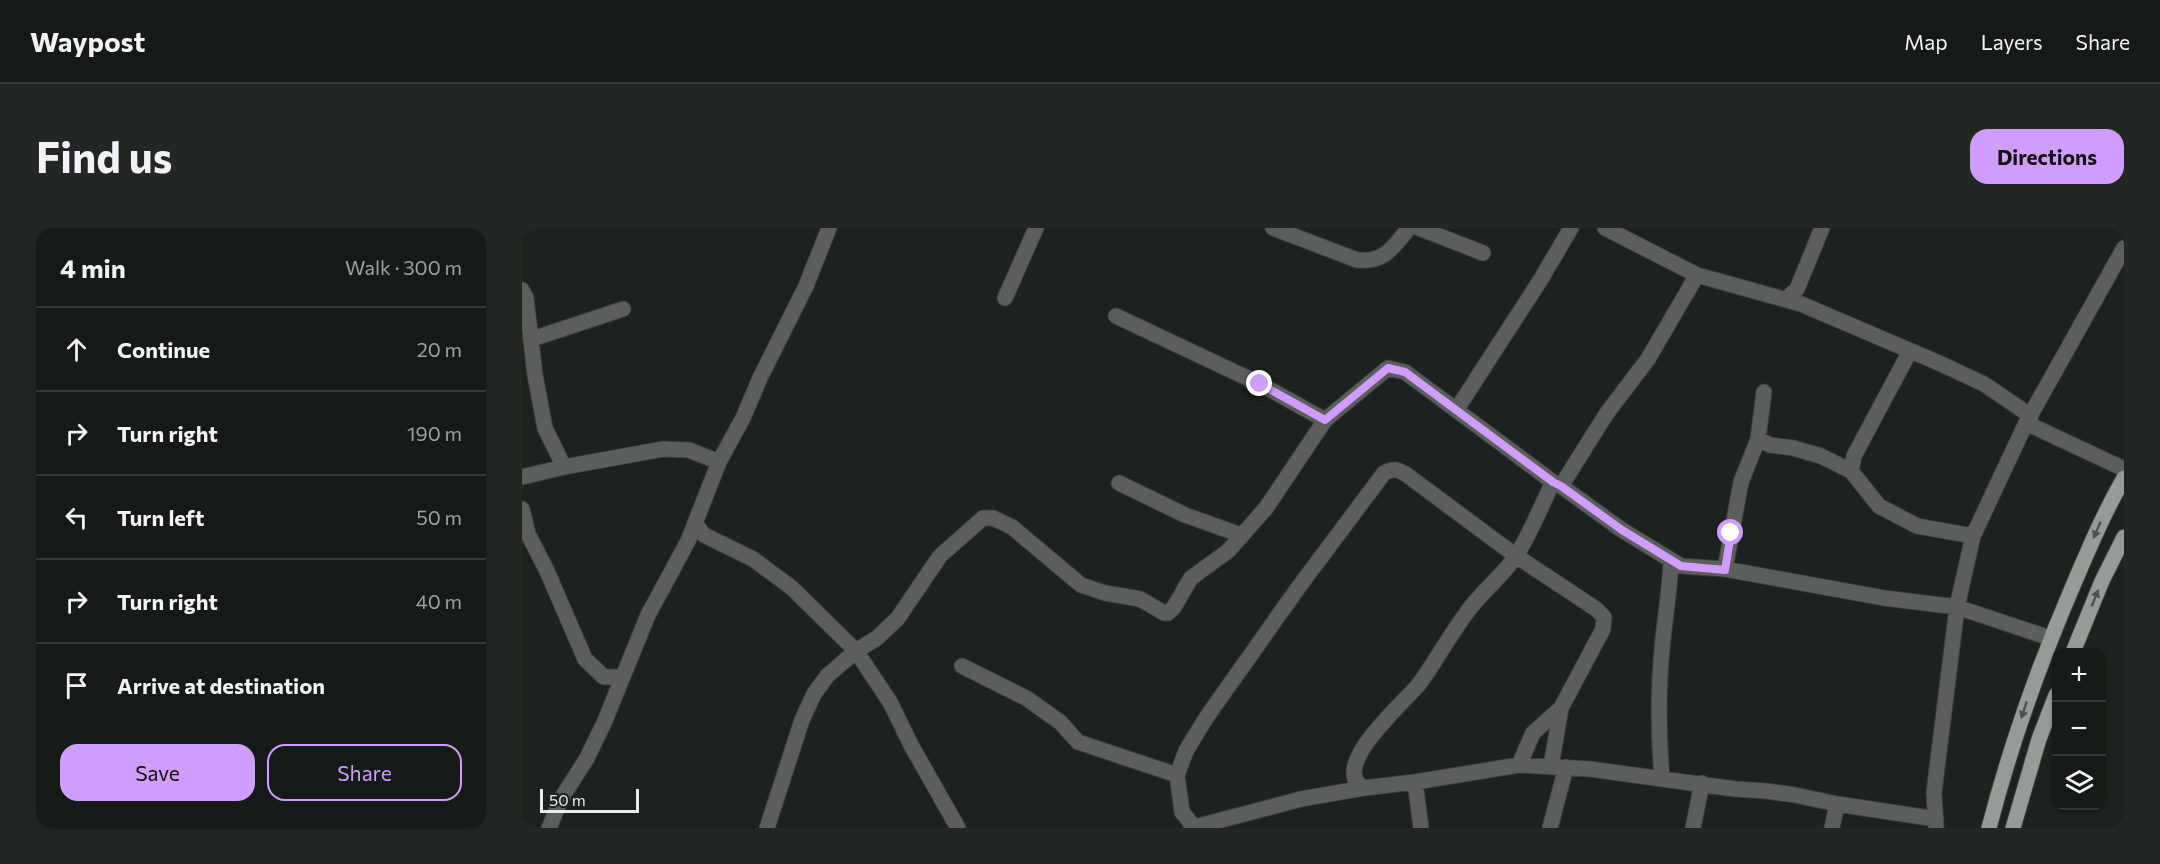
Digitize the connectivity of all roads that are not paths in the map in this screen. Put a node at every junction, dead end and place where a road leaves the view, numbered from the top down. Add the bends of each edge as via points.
1 (829, 228) edge
2 (1035, 228) edge
3 (1273, 228) edge
4 (1409, 228) edge
5 (1419, 228) edge
6 (1571, 228) edge
7 (1605, 228) edge
8 (1822, 228) edge
9 (2124, 248) edge
10 (1483, 252) dead end
11 (1697, 275) junction
12 (522, 290) edge
13 (1791, 294) junction
14 (1005, 298) dead end
15 (623, 309) dead end
16 (1116, 316) dead end
17 (532, 339) junction
18 (1910, 351) junction
19 (1764, 392) dead end
20 (1457, 409) junction
21 (2029, 419) junction
22 (1325, 420) junction
23 (1758, 440) junction
24 (719, 462) junction
25 (564, 467) junction
26 (2124, 469) edge
27 (1851, 471) junction
28 (522, 477) edge
29 (2124, 478) edge
30 (1119, 483) dead end
31 (1557, 484) junction
32 (522, 509) edge
33 (699, 529) junction
34 (1241, 535) junction
35 (1973, 536) junction
36 (2124, 537) edge
37 (1516, 556) junction
38 (1671, 560) junction
39 (1725, 570) junction
40 (1957, 607) junction
41 (2050, 638) junction
42 (2075, 648) edge
43 (856, 651) junction
44 (962, 666) dead end
45 (623, 676) junction
46 (2053, 702) edge
47 (1561, 708) junction
48 (1519, 765) junction
49 (1559, 766) junction
50 (1177, 775) junction
51 (1662, 778) junction
52 (1415, 782) junction
53 (1702, 783) junction
54 (1364, 788) junction
55 (1837, 804) junction
56 (1936, 823) edge
57 (1193, 827) edge
58 (549, 828) edge
59 (767, 828) edge
60 (958, 828) edge
61 (1421, 828) edge
62 (1550, 828) edge
63 (1693, 828) edge
64 (1832, 828) edge
65 (1989, 828) edge
66 (2013, 828) edge

1 - 24 street via 807,286
2 - 14 street
3 - 4 street via 1365,261 1389,253
5 - 10 street
6 - 20 street
7 - 11 street
8 - 13 street
9 - 21 street
11 - 13 street
11 - 31 street via 1648,360
12 - 17 street
13 - 18 street via 1801,304
15 - 17 street
16 - 22 street via 1260,384
17 - 25 street via 545,428
18 - 21 street via 1984,384
18 - 27 street via 1854,456
19 - 23 street
20 - 22 street via 1405,372 1388,368
20 - 31 street
21 - 26 street
21 - 35 street
22 - 34 street via 1266,508
23 - 27 street via 1821,456
23 - 39 street via 1741,482
24 - 25 street via 689,450 663,449
24 - 33 street
25 - 28 street
27 - 35 street via 1878,506 1917,526
29 -> 41 main road
30 - 34 street
31 - 37 street
31 - 38 street
32 - 45 street via 528,534 585,659 604,677
33 - 43 street via 753,559 792,588
33 - 45 street via 688,541 648,615
34 - 43 street via 1228,551 1191,578 1174,607 1164,613 1140,599 1081,585 1012,527 983,518 940,556 898,618
35 - 40 street
42 -> 36 main road
37 - 47 street via 1604,617 1603,629
37 - 50 street via 1398,469 1384,473 1206,718
37 - 54 street via 1471,606 1419,685 1378,726 1355,768 1354,777
38 - 39 street via 1681,566
38 - 51 street via 1658,727
39 - 40 street
40 - 41 street
40 - 56 street via 1934,793
41 -> 65 main road
43 - 59 street via 827,676 814,694
43 - 60 street via 890,702
44 - 50 street via 1026,698 1060,722 1078,741
45 - 58 street via 588,758 561,799
46 - 66 main road
47 - 48 street via 1533,733
47 - 49 street
48 - 49 street
48 - 52 street
49 - 51 street
49 - 62 street
50 - 57 street via 1182,812
51 - 53 street
52 - 54 street
52 - 61 street
53 - 55 street
53 - 63 street
54 - 57 street via 1301,799
55 - 56 street
55 - 64 street

